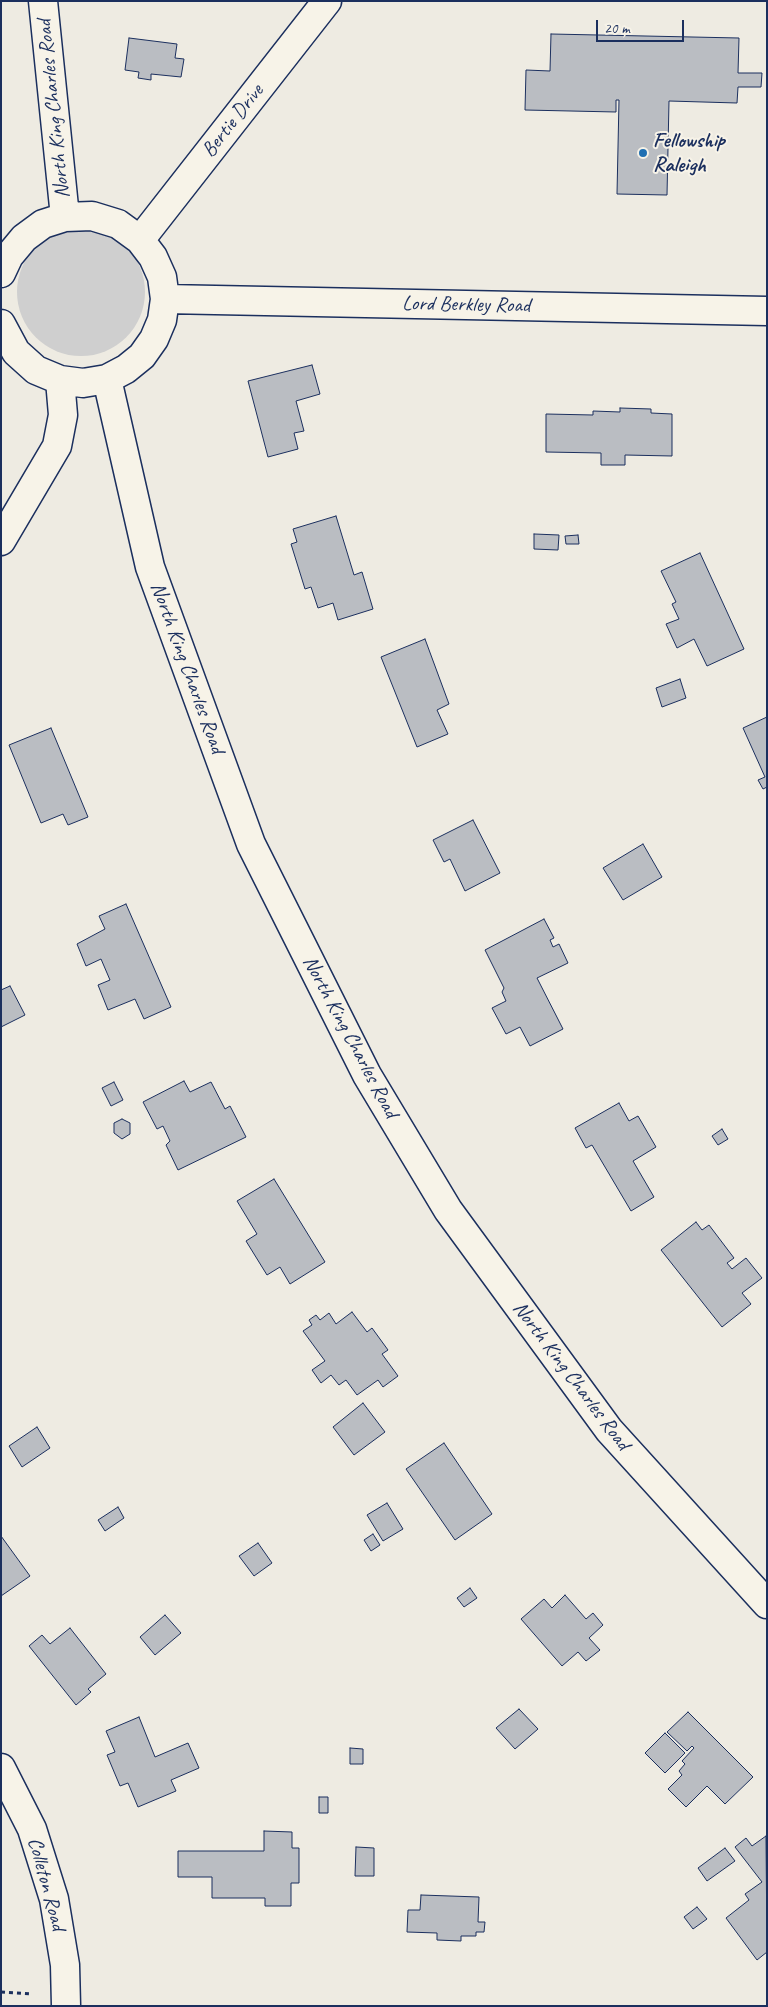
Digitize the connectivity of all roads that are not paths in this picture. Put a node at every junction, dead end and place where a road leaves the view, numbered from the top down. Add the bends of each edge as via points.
1 (43, 1) edge
2 (327, 1) edge
3 (65, 217) junction
4 (140, 240) junction
5 (1, 273) edge
6 (164, 299) junction
7 (767, 311) edge
8 (1, 324) edge
9 (107, 379) junction
10 (60, 380) junction
11 (1, 541) edge
12 (767, 1604) edge
13 (1, 1768) edge
14 (66, 2006) edge

1 - 3 street, North King Charles Road
2 - 4 street, Bertie Drive
3 - 4 street via 92,216 118,224
3 - 5 street via 43,224 24,238 9,256
4 - 6 street via 162,277
6 - 7 street, Lord Berkley Road
6 - 9 street via 162,320 146,351 126,369
8 - 10 street via 16,352 36,370
9 - 10 street
9 - 12 street, North King Charles Road via 150,567 251,844 367,1076 448,1210 609,1430
10 - 11 street via 63,415 57,446
13 - 14 street, Colleton Road via 32,1829 54,1899 65,1965

